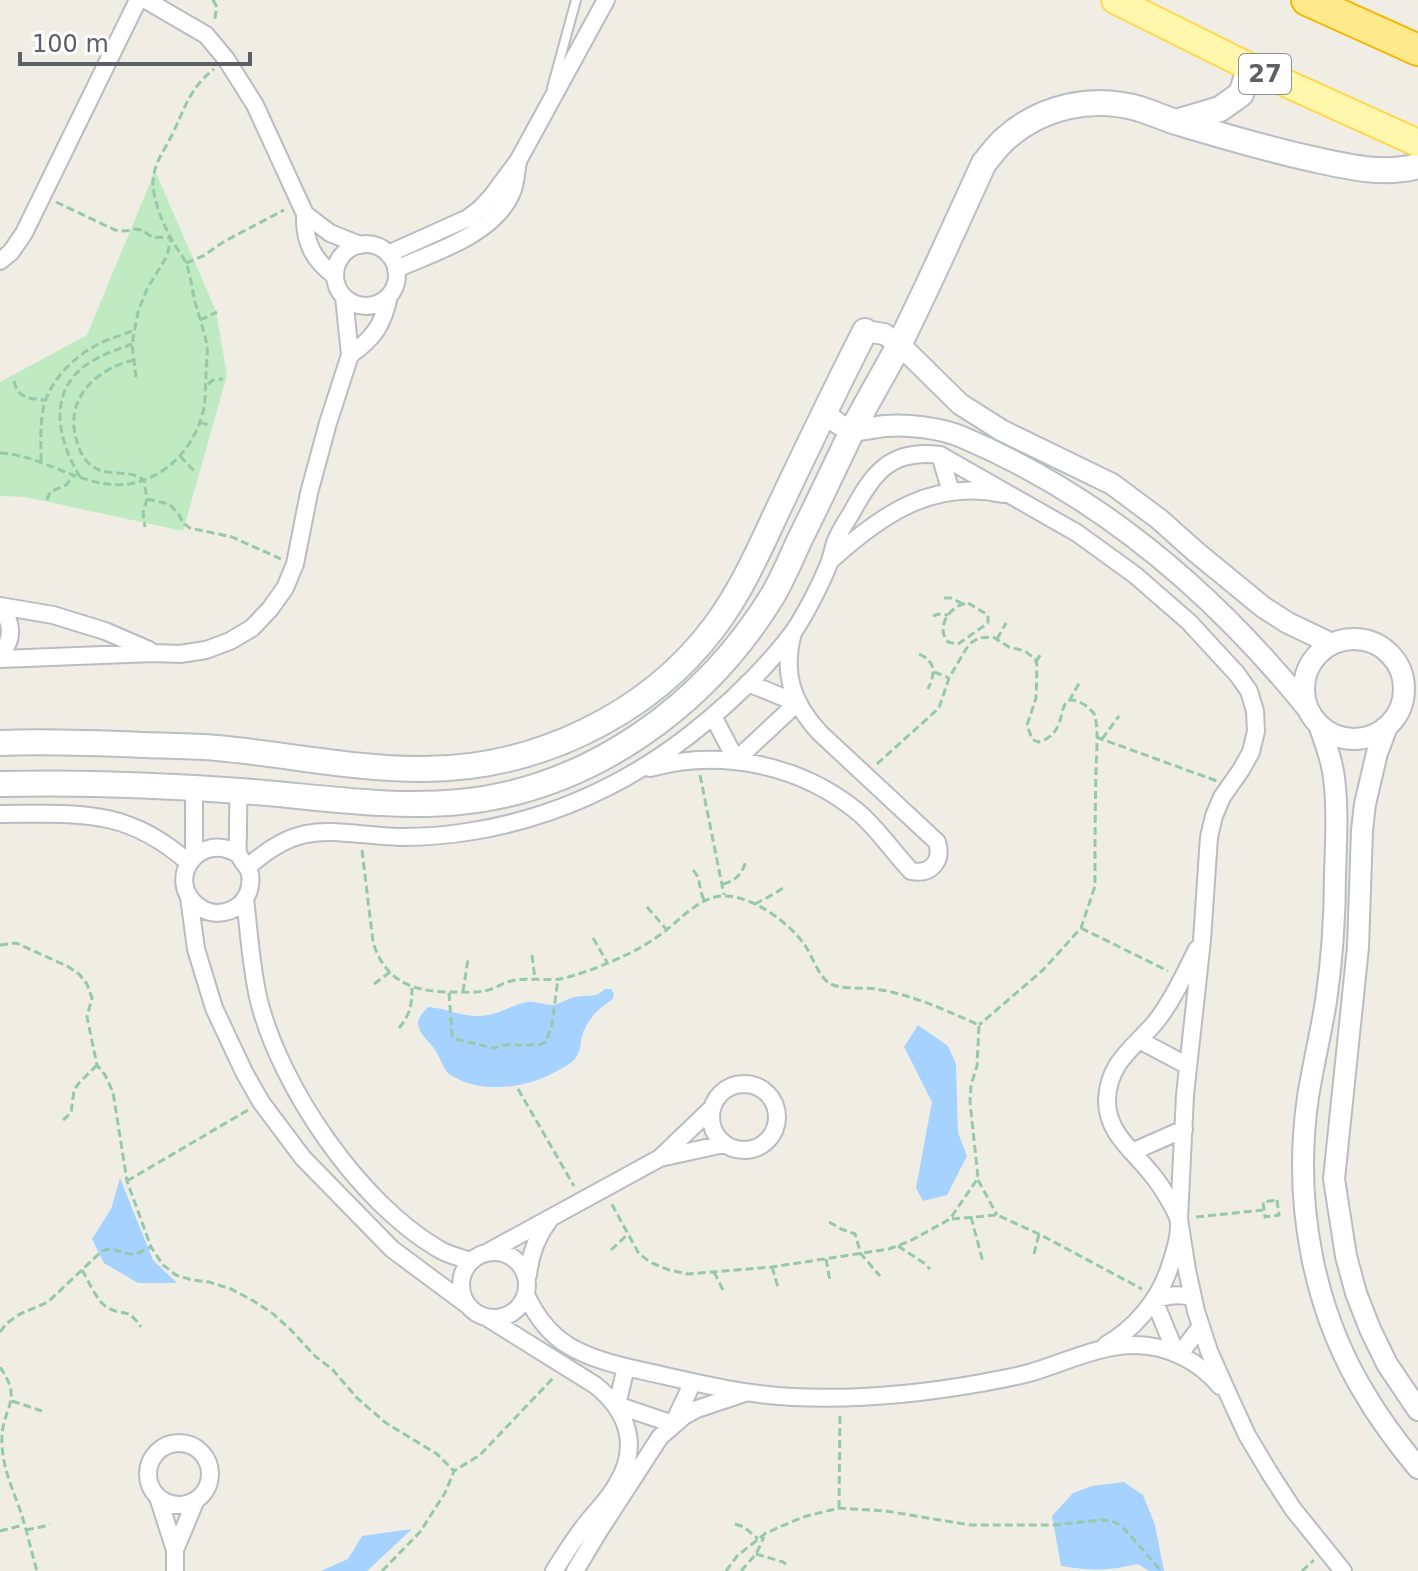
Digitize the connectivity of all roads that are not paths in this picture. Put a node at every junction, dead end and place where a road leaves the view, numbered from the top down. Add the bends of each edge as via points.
1 (138, 0) edge
2 (146, 0) edge
3 (576, 0) edge
4 (606, 0) edge
5 (1115, 0) edge
6 (1307, 0) edge
7 (1418, 50) edge
8 (1250, 67) junction
9 (545, 111) junction
10 (1176, 122) junction
11 (1418, 143) edge
12 (1418, 166) edge
13 (301, 208) junction
14 (360, 245) junction
15 (0, 261) edge
16 (392, 262) junction
17 (335, 276) junction
18 (389, 296) junction
19 (344, 297) junction
20 (865, 331) joint
21 (899, 344) junction
22 (350, 355) junction
23 (825, 411) junction
24 (853, 430) junction
25 (940, 455) junction
26 (864, 489) junction
27 (951, 492) junction
28 (1016, 497) junction
29 (885, 516) junction
30 (830, 561) junction
31 (0, 606) edge
32 (794, 629) junction
33 (1332, 644) junction
34 (154, 653) junction
35 (0, 656) edge
36 (748, 683) junction
37 (1411, 702) edge
38 (797, 703) junction
39 (713, 716) junction
40 (1313, 717) junction
41 (1386, 729) junction
42 (0, 743) edge
43 (736, 760) junction
44 (634, 774) junction
45 (0, 784) edge
46 (194, 788) junction
47 (239, 791) junction
48 (1336, 803) junction
49 (1365, 804) junction
50 (0, 814) edge
51 (192, 859) junction
52 (243, 860) junction
53 (189, 897) junction
54 (245, 898) junction
55 (1202, 940) junction
56 (1139, 1040) junction
57 (1188, 1066) junction
58 (712, 1108) junction
59 (1184, 1129) junction
60 (724, 1144) junction
61 (1132, 1152) junction
62 (660, 1158) junction
63 (554, 1215) junction
64 (1179, 1219) junction
65 (488, 1252) junction
66 (471, 1261) junction
67 (528, 1275) junction
68 (526, 1295) junction
69 (1193, 1297) junction
70 (1155, 1298) junction
71 (466, 1304) junction
72 (486, 1317) junction
73 (1201, 1326) junction
74 (1098, 1350) junction
75 (1176, 1353) junction
76 (626, 1367) junction
77 (693, 1382) junction
78 (746, 1392) junction
79 (1229, 1396) junction
80 (617, 1405) junction
81 (1418, 1410) edge
82 (673, 1424) junction
83 (1418, 1468) edge
84 (158, 1497) junction
85 (195, 1502) junction
86 (592, 1527) junction
87 (175, 1550) junction
88 (175, 1571) edge
89 (554, 1571) edge
90 (575, 1571) edge
91 (1343, 1571) edge

1 - 15 street via 24,233
2 - 13 street via 206,35 226,59 255,105
3 - 9 lane
4 - 9 street
5 - 8 main road, 27
6 - 7 highway
8 - 10 main road via 1241,94 1220,109
8 - 11 main road, 27
9 - 16 street via 518,161 514,190 505,207 486,215 460,240
10 - 12 main road via 1355,168 1400,171
10 - 21 main road via 1112,103 1082,103 1027,122 1003,141 984,163
13 - 14 street via 330,233
13 - 17 street via 307,243
14 - 16 street via 375,246
14 - 17 street via 345,253
16 - 18 street via 397,279
17 - 19 street
18 - 19 street via 367,306
18 - 22 street via 377,331
19 - 22 street
20 - 21 street
20 - 23 main road
21 - 24 main road
21 - 33 street via 960,404 1112,484 1263,607
22 - 34 street via 285,588 252,628 230,641 206,650
23 - 24 street
23 - 42 main road via 740,589 713,629 645,695 562,743 469,767 422,769 215,748
24 - 40 street via 887,425 949,432 1059,486 1148,547 1235,625
24 - 47 main road via 774,593 744,639 676,709 620,748 518,791 463,801 408,805
25 - 26 street via 897,459
25 - 27 street
25 - 28 street
26 - 29 street
26 - 30 street
27 - 28 street
27 - 29 street via 917,500
28 - 55 street via 1135,575 1189,622 1249,691 1256,731 1251,752 1222,797 1209,837
29 - 30 street
30 - 32 street
31 - 34 street via 53,615
31 - 35 street via 11,628
32 - 36 street
32 - 38 street via 788,666
33 - 37 street via 1357,639 1380,646 1401,671
33 - 40 street via 1310,664 1305,678
34 - 35 street
36 - 38 street
36 - 39 street
37 - 41 street
38 - 43 street
38 - 43 street via 820,733 937,842 938,861 930,870 911,871 879,833 833,794 779,770
39 - 43 street
39 - 44 street
40 - 41 street via 1337,737 1357,740
40 - 48 street via 1328,750
41 - 49 street
43 - 44 street via 674,762
44 - 52 street via 572,804 506,825 403,837 313,832
45 - 46 main road
46 - 47 main road
46 - 51 street
47 - 52 street
48 - 49 street
48 - 83 street via 1335,902 1326,1000 1303,1141 1307,1230 1329,1317 1346,1358 1367,1398
49 - 81 street via 1358,947 1334,1179 1356,1293 1387,1364
50 - 51 street via 82,814 121,821
51 - 52 street via 208,848 224,847
51 - 53 street via 185,877
52 - 54 street via 250,883
53 - 54 street via 201,909 217,913 233,909
53 - 71 street via 196,949 214,1008 261,1102 303,1158 392,1249
54 - 66 street via 259,1000 284,1066 318,1128 387,1208 435,1248
55 - 56 street via 1159,1018
55 - 57 street
56 - 57 street
56 - 61 street via 1108,1085 1111,1122
57 - 59 street
58 - 60 street via 711,1122
58 - 60 street via 723,1091 743,1083 763,1089 776,1106 776,1127 764,1144 744,1150
58 - 62 street
59 - 61 street
59 - 64 street
60 - 62 street
61 - 64 street
62 - 63 street
63 - 65 street
63 - 67 street via 535,1243
64 - 69 street
64 - 70 street via 1173,1259
65 - 66 street
65 - 67 street via 516,1259
66 - 71 street via 461,1278
67 - 68 street
68 - 72 street via 515,1312
68 - 76 street via 543,1324 568,1345
69 - 70 street
69 - 73 street
70 - 74 street via 1129,1329
70 - 75 street
71 - 72 street
72 - 80 street via 595,1385
73 - 75 street
73 - 79 street
74 - 75 street via 1137,1345
74 - 78 street via 1028,1373 919,1392 840,1397
75 - 79 street via 1205,1371
76 - 77 street
76 - 80 street
77 - 78 street
77 - 82 street
78 - 82 street via 697,1409
79 - 91 street via 1293,1509
80 - 82 street
80 - 86 street via 625,1420 629,1454
82 - 86 street
84 - 85 street via 176,1505
84 - 85 street via 149,1480 151,1461 164,1447 183,1443 200,1451 210,1468 208,1488
84 - 87 street
85 - 87 street
86 - 89 street
86 - 90 street
87 - 88 street

